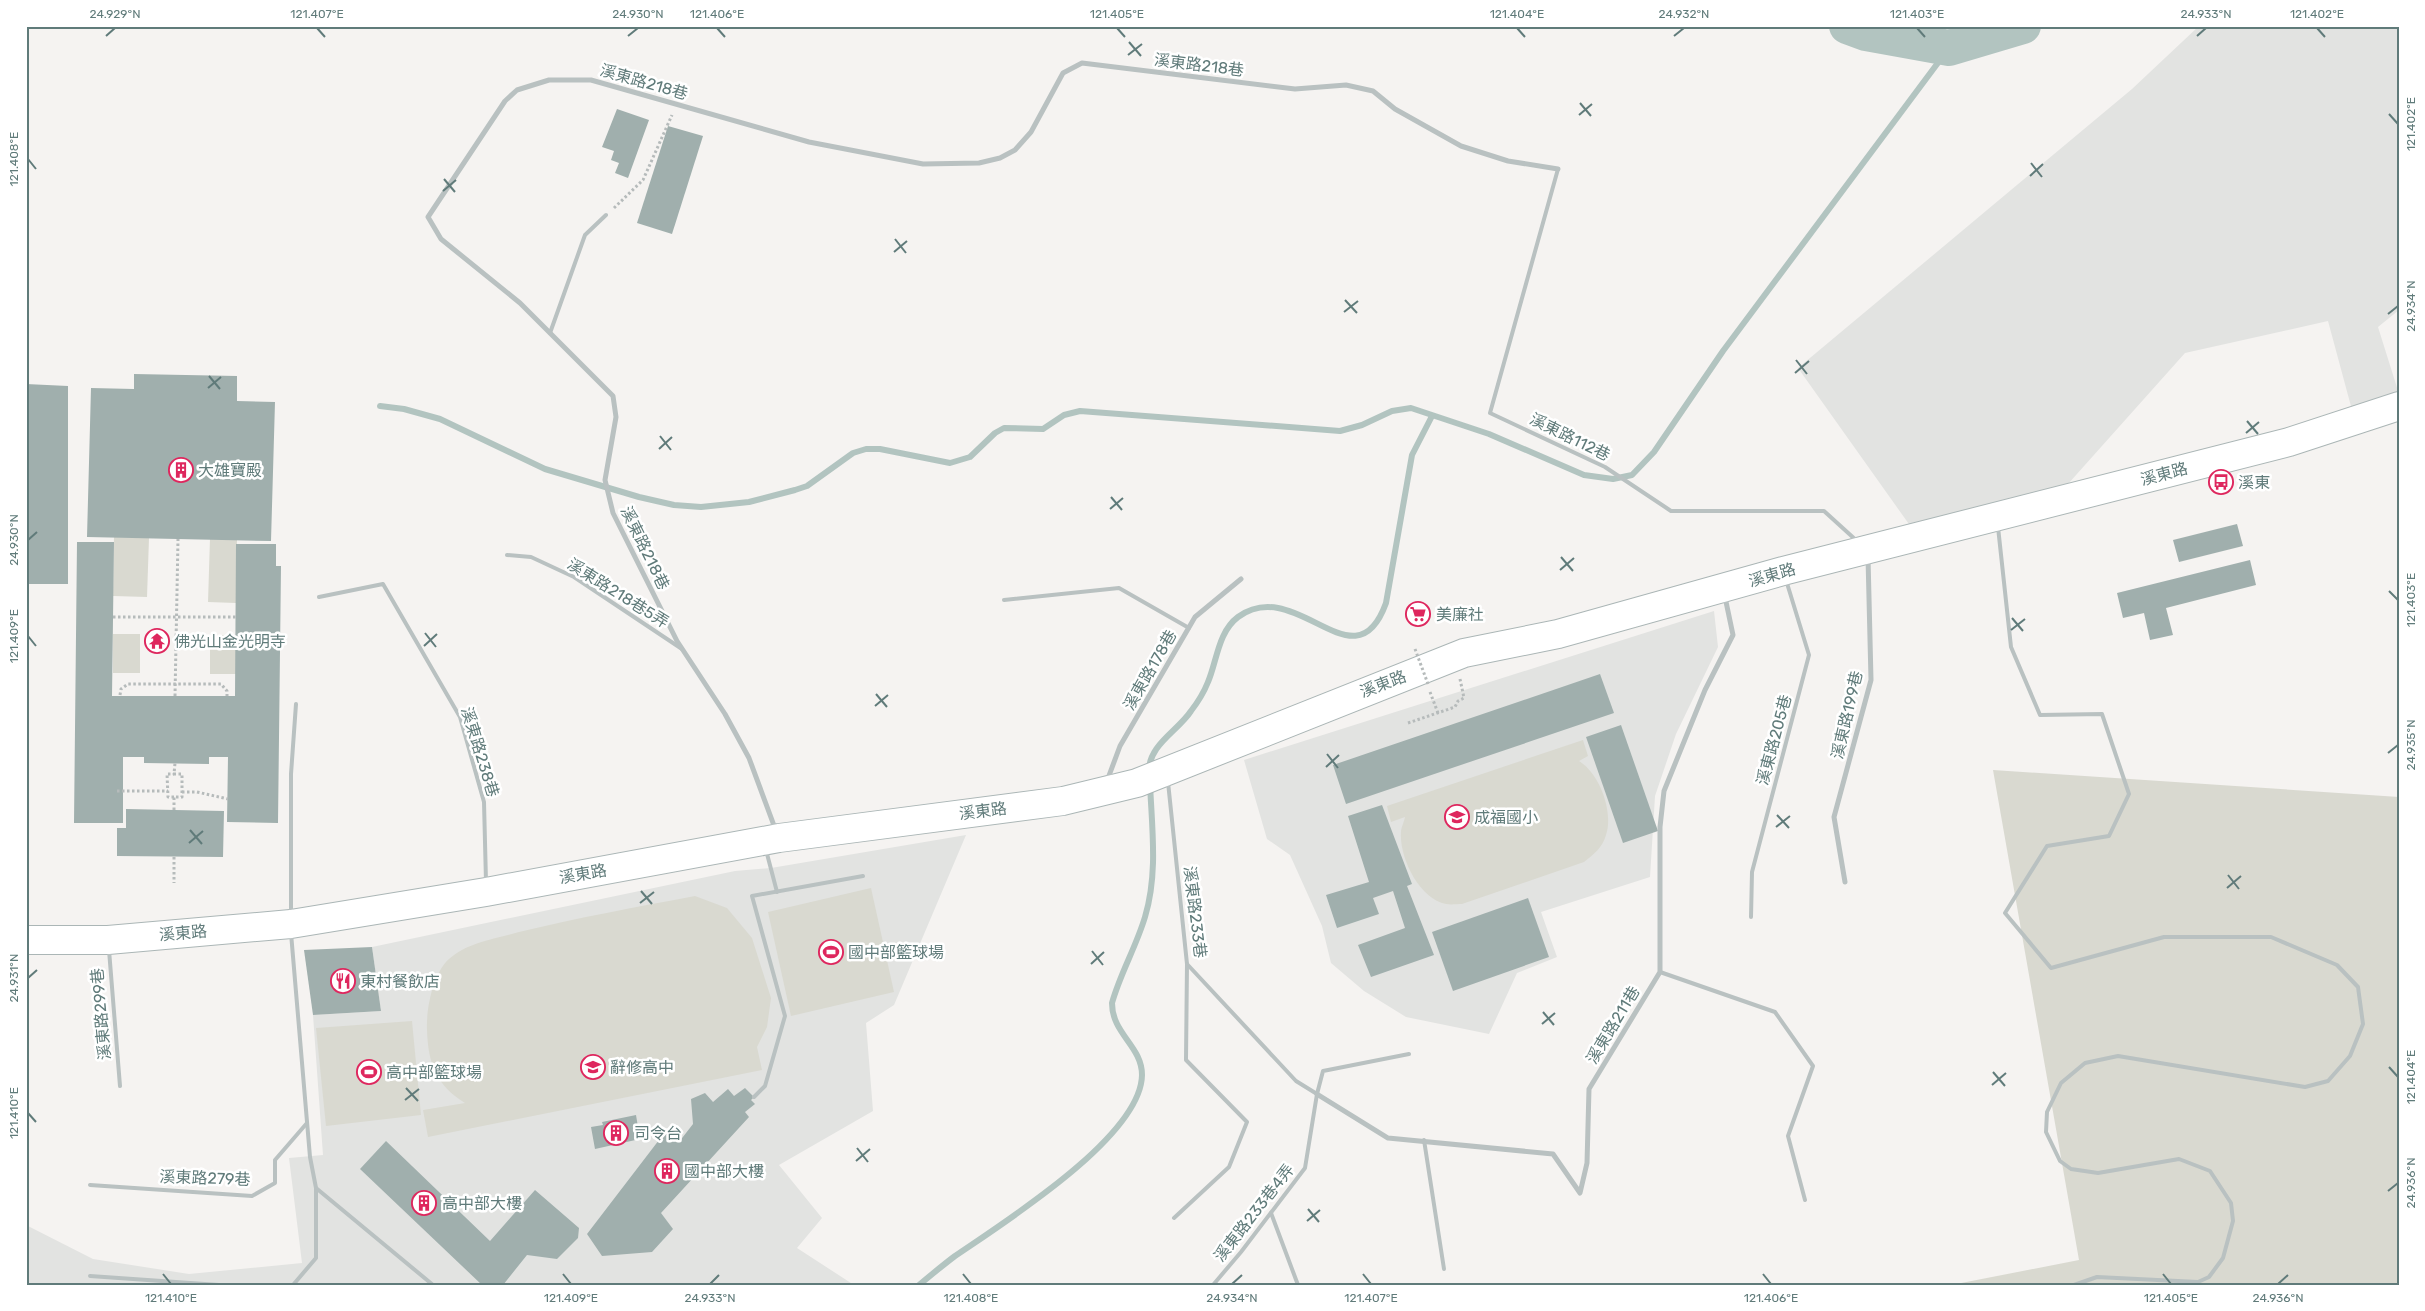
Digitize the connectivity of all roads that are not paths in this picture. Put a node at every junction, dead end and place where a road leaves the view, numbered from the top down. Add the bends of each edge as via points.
1 (1558, 169) joint
2 (606, 215) road end
3 (550, 333) junction
4 (2399, 406) edge
5 (1997, 518) junction
6 (1868, 551) junction
7 (507, 555) dead end
8 (1783, 571) junction
9 (1241, 579) dead end
10 (1724, 589) junction
11 (319, 597) dead end
12 (1004, 600) dead end
13 (1189, 628) junction
14 (684, 651) junction
15 (296, 704) dead end
16 (1153, 776) junction
17 (1103, 791) junction
18 (771, 840) junction
19 (863, 876) dead end
20 (1845, 882) dead end
21 (486, 892) junction
22 (777, 892) junction
23 (1751, 917) dead end
24 (291, 924) junction
25 (26, 940) edge
26 (108, 940) junction
27 (1187, 964) junction
28 (1660, 972) junction
29 (1409, 1054) dead end
30 (120, 1086) dead end
31 (1317, 1094) junction
32 (754, 1097) dead end
33 (307, 1123) junction
34 (1424, 1140) junction
35 (90, 1184) dead end
36 (316, 1188) junction
37 (1805, 1200) dead end
38 (1271, 1213) junction
39 (1174, 1218) dead end
40 (1444, 1269) dead end
41 (90, 1276) dead end
42 (219, 1285) edge
43 (293, 1285) edge
44 (433, 1285) edge
45 (1213, 1285) edge
46 (1298, 1285) edge
47 (2074, 1285) edge

1 - 3 street, 溪東路218巷 via 1508,161 1461,146 1396,109 1373,91 1346,85 1295,89 1082,63 1063,73 1031,132 1015,150 979,163 923,164 809,142 591,80 549,80 517,90 505,101 428,217 441,239 520,303
1 - 6 lane, 溪東路112巷 via 1490,413 1605,467 1671,511 1824,512
2 - 3 lane via 585,235
3 - 14 street, 溪東路218巷 via 613,396 616,417 605,480 608,494 617,522
4 - 5 main road, 溪東路 via 2289,442
5 - 6 main road, 溪東路
5 - 47 lane via 2011,647 2040,715 2102,714 2129,794 2109,836 2047,846 2005,913 2051,968 2164,937 2271,937 2337,965 2358,987 2363,1024 2350,1056 2328,1081 2305,1087 2118,1056 2085,1063 2061,1083 2047,1112 2046,1132 2060,1161 2071,1169 2098,1173 2179,1159 2210,1171 2231,1203 2233,1221 2223,1258 2209,1277 2198,1282 2097,1277
6 - 8 main road, 溪東路
6 - 20 street, 溪東路199巷 via 1871,680 1834,817
7 - 14 lane, 溪東路218巷5弄 via 531,557 574,577
8 - 10 main road, 溪東路
8 - 23 lane, 溪東路205巷 via 1810,655 1752,872
9 - 13 street, 溪東路178巷 via 1196,616
10 - 16 main road, 溪東路 via 1558,634 1464,653
10 - 28 street via 1734,635 1705,690 1664,791 1660,827
11 - 21 lane, 溪東路238巷 via 383,584 460,717 484,802
12 - 13 lane via 1119,588
13 - 17 street, 溪東路178巷 via 1120,746
14 - 18 street, 溪東路218巷 via 749,758
15 - 24 lane via 291,774
16 - 17 main road, 溪東路
16 - 27 lane, 溪東路233巷
17 - 18 main road, 溪東路 via 1063,800
18 - 21 main road, 溪東路
18 - 22 lane
19 - 22 lane
21 - 24 main road, 溪東路
22 - 32 lane via 752,896 785,1016 766,1086
24 - 26 main road, 溪東路
24 - 33 lane
25 - 26 main road, 溪東路
26 - 30 lane, 溪東路299巷
27 - 31 lane, 溪東路233巷 via 1296,1081
27 - 39 lane via 1186,1060 1247,1122 1228,1168
28 - 34 street, 溪東路211巷 via 1589,1090 1587,1162 1580,1193 1552,1154
28 - 37 lane via 1774,1012 1813,1066 1788,1136
29 - 31 lane, 溪東路233巷4弄 via 1323,1071
31 - 34 street, 溪東路211巷 via 1388,1138
31 - 38 lane, 溪東路233巷4弄 via 1305,1168
33 - 35 lane, 溪東路279巷 via 275,1160 275,1183 252,1196
33 - 36 lane
34 - 40 lane
36 - 43 lane via 316,1258
36 - 44 lane
38 - 45 lane, 溪東路233巷4弄
38 - 46 lane
41 - 42 lane

